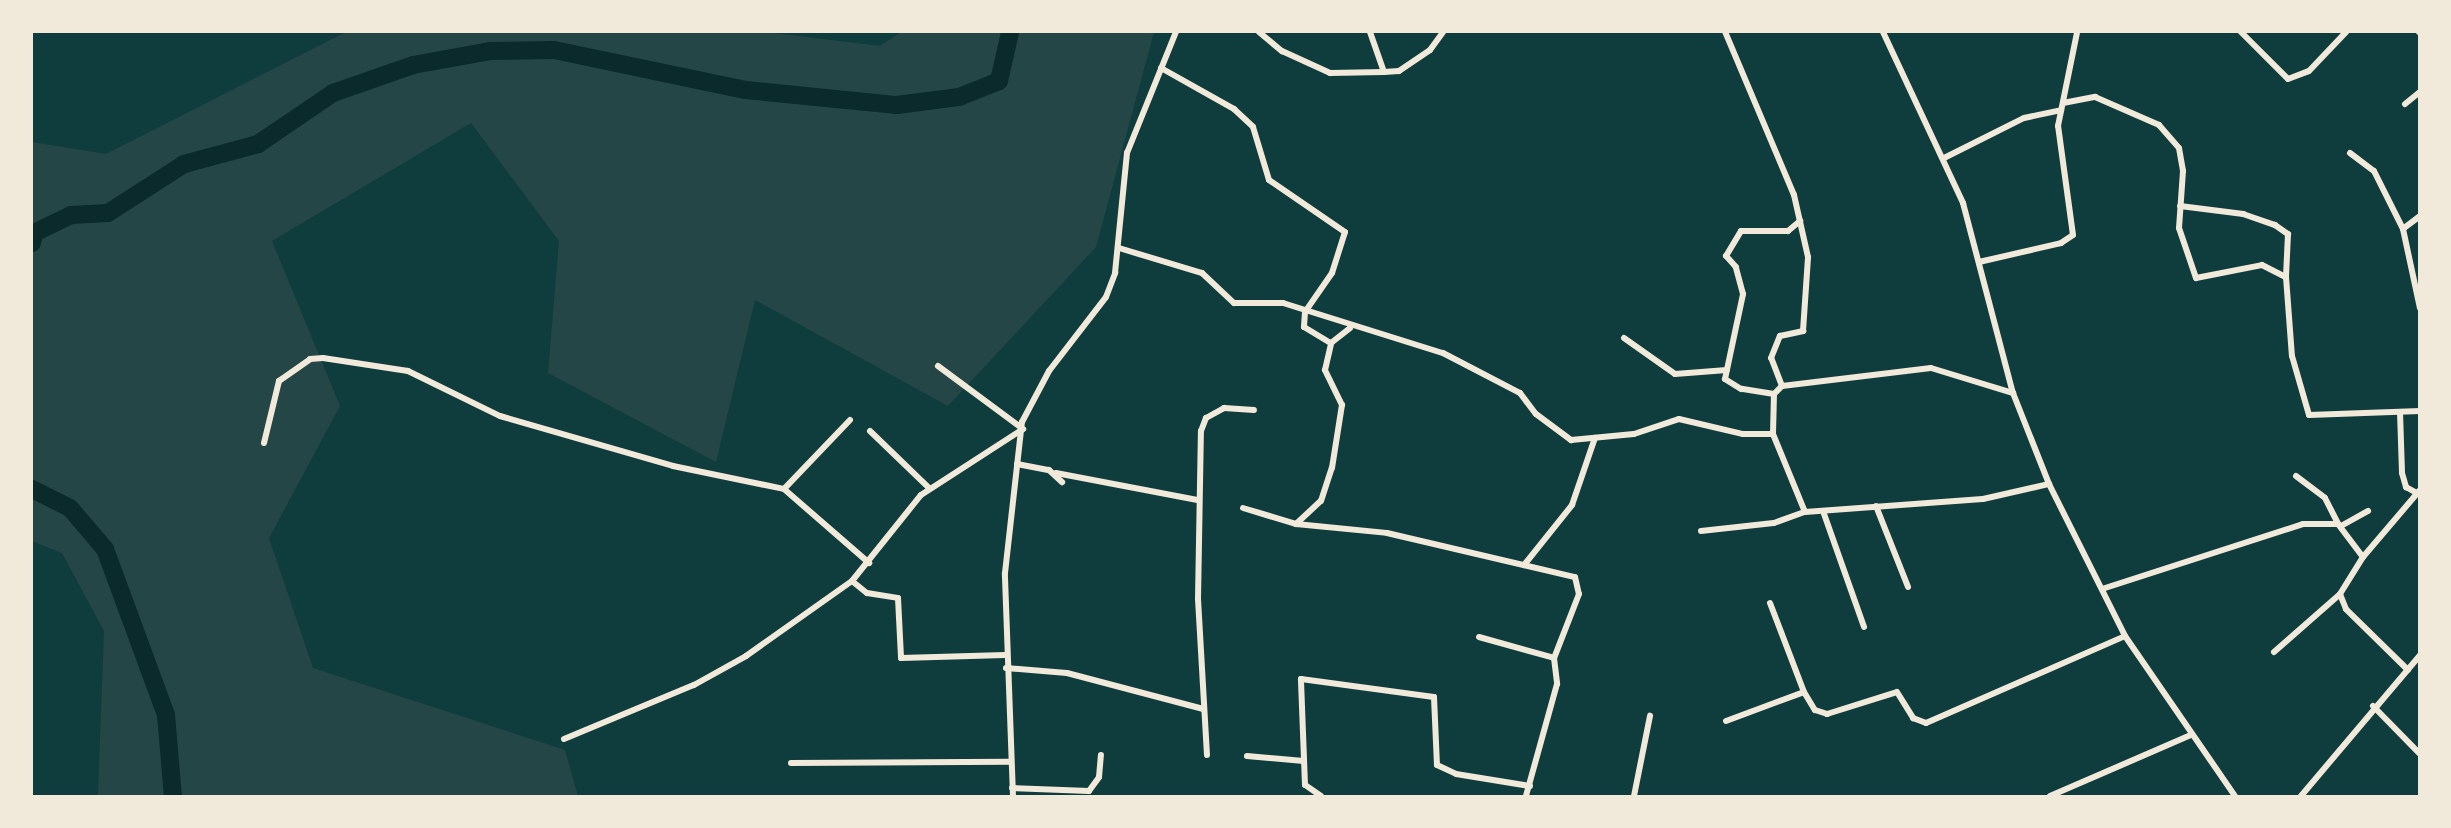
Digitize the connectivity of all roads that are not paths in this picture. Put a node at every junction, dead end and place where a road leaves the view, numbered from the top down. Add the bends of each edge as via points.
1 (1176, 32) edge
2 (1259, 32) edge
3 (1370, 32) edge
4 (1443, 32) edge
5 (1725, 32) edge
6 (1883, 32) edge
7 (2241, 32) edge
8 (2346, 32) edge
9 (2077, 33) edge
10 (1161, 68) junction
11 (1384, 72) junction
12 (2420, 92) edge
13 (2405, 104) dead end
14 (2062, 106) junction
15 (2350, 153) dead end
16 (1944, 158) junction
17 (2180, 206) junction
18 (2420, 216) edge
19 (1800, 221) junction
20 (2403, 230) junction
21 (1119, 248) junction
22 (1979, 262) junction
23 (2286, 278) junction
24 (2420, 308) edge
25 (1305, 312) junction
26 (1350, 328) junction
27 (1624, 338) dead end
28 (1331, 343) junction
29 (938, 366) dead end
30 (1727, 370) junction
31 (1782, 386) junction
32 (2013, 393) junction
33 (1774, 394) junction
34 (1254, 410) dead end
35 (2420, 411) edge
36 (2400, 412) junction
37 (850, 420) dead end
38 (1023, 429) junction
39 (870, 431) dead end
40 (1773, 434) junction
41 (1595, 438) junction
42 (264, 443) dead end
43 (1017, 464) junction
44 (1056, 473) junction
45 (2296, 476) dead end
46 (1062, 482) dead end
47 (2049, 484) junction
48 (784, 489) junction
49 (930, 489) junction
50 (2418, 492) edge
51 (1197, 500) junction
52 (1876, 506) junction
53 (1243, 508) dead end
54 (1823, 511) junction
55 (2368, 511) dead end
56 (1805, 512) junction
57 (1296, 524) junction
58 (2339, 525) junction
59 (1701, 531) dead end
60 (2362, 557) junction
61 (869, 563) junction
62 (1524, 565) junction
63 (852, 581) junction
64 (1908, 587) dead end
65 (2102, 589) junction
66 (2340, 594) junction
67 (1770, 603) dead end
68 (1864, 627) dead end
69 (2125, 636) junction
70 (1479, 637) dead end
71 (2274, 652) dead end
72 (1005, 655) junction
73 (2420, 655) edge
74 (1554, 658) junction
75 (1006, 668) junction
76 (2408, 670) junction
77 (1804, 692) junction
78 (2373, 706) junction
79 (1203, 709) junction
80 (1650, 716) dead end
81 (1726, 722) dead end
82 (2191, 735) junction
83 (564, 739) dead end
84 (2420, 754) edge
85 (1101, 755) dead end
86 (1207, 755) dead end
87 (1247, 756) dead end
88 (1304, 761) junction
89 (1010, 762) junction
90 (790, 763) dead end
91 (1530, 786) junction
92 (1012, 788) junction
93 (1013, 796) edge
94 (1321, 796) edge
95 (1526, 796) edge
96 (1634, 796) edge
97 (2050, 796) edge
98 (2235, 796) edge
99 (2301, 796) edge

1 - 10 street
2 - 11 street via 1282,51 1330,74
3 - 11 street
4 - 11 street via 1399,71
5 - 19 street
6 - 16 street
7 - 8 street via 2292,79 2308,71
9 - 14 street
10 - 21 street via 1127,153
10 - 25 street via 1234,109 1253,127 1269,180 1345,232 1332,273
12 - 13 street
14 - 16 street via 2024,118
14 - 17 street via 2095,97 2159,125 2179,148
14 - 22 street via 2058,126 2073,235 2061,243
15 - 20 street via 2374,171
16 - 22 street
17 - 23 street via 2243,214 2275,225 2288,234
17 - 23 street via 2179,228 2196,278 2262,265
18 - 20 street
19 - 30 street via 1788,231 1741,231 1726,256 1736,267 1743,294
19 - 31 street via 1809,287 1800,311 1803,331 1780,336 1772,358
20 - 24 street
21 - 25 street via 1202,273 1234,303 1283,303
21 - 38 street via 1106,297 1048,371
22 - 32 street
23 - 36 street via 2292,356 2308,415
25 - 26 street
25 - 28 street via 1304,327
26 - 28 street
26 - 41 street via 1443,353 1520,393 1562,435 1580,441
27 - 30 street via 1675,374
28 - 57 street via 1325,370 1342,405 1340,437 1321,501
29 - 38 street
30 - 33 street via 1725,379 1741,389
31 - 32 street via 1930,368
31 - 33 street
32 - 47 street
33 - 40 street
34 - 51 street via 1224,408 1206,418
35 - 36 street
36 - 50 street via 2402,473 2406,487
37 - 48 street
38 - 43 street
38 - 49 street
39 - 49 street
40 - 41 street via 1743,434 1679,419 1634,434
40 - 56 street
41 - 62 street via 1572,505
42 - 48 street via 279,381 310,359 323,358 408,371 500,417 673,466
43 - 44 street
43 - 72 street via 1005,573
44 - 46 street
44 - 51 street
45 - 58 street via 2325,498
47 - 52 street via 1983,499
47 - 65 street
48 - 61 street
49 - 61 street
50 - 60 street
51 - 79 street
52 - 54 street
52 - 64 street
53 - 57 street
54 - 56 street
54 - 68 street
55 - 58 street
56 - 59 street via 1774,523
57 - 62 street via 1387,533
58 - 60 street
58 - 65 street via 2302,524
60 - 66 street
61 - 63 street
62 - 74 street via 1575,577 1580,594
63 - 72 street via 867,593 898,598 901,658
63 - 83 street via 725,668
65 - 69 street
66 - 71 street
66 - 76 street via 2346,609
67 - 77 street
69 - 77 street via 1926,723 1913,718 1897,692 1827,714 1815,710
69 - 82 street
70 - 74 street
72 - 75 street
73 - 76 street
74 - 91 street via 1557,684
75 - 79 street via 1067,673
75 - 89 street
76 - 78 street
77 - 81 street
78 - 84 street
78 - 99 street
79 - 86 street
80 - 96 street
82 - 97 street
82 - 98 street
85 - 92 street via 1099,777 1089,791
87 - 88 street
88 - 91 street via 1301,679 1434,697 1437,765 1456,774
88 - 94 street via 1305,785
89 - 90 street
89 - 92 street
91 - 95 street
92 - 93 street

